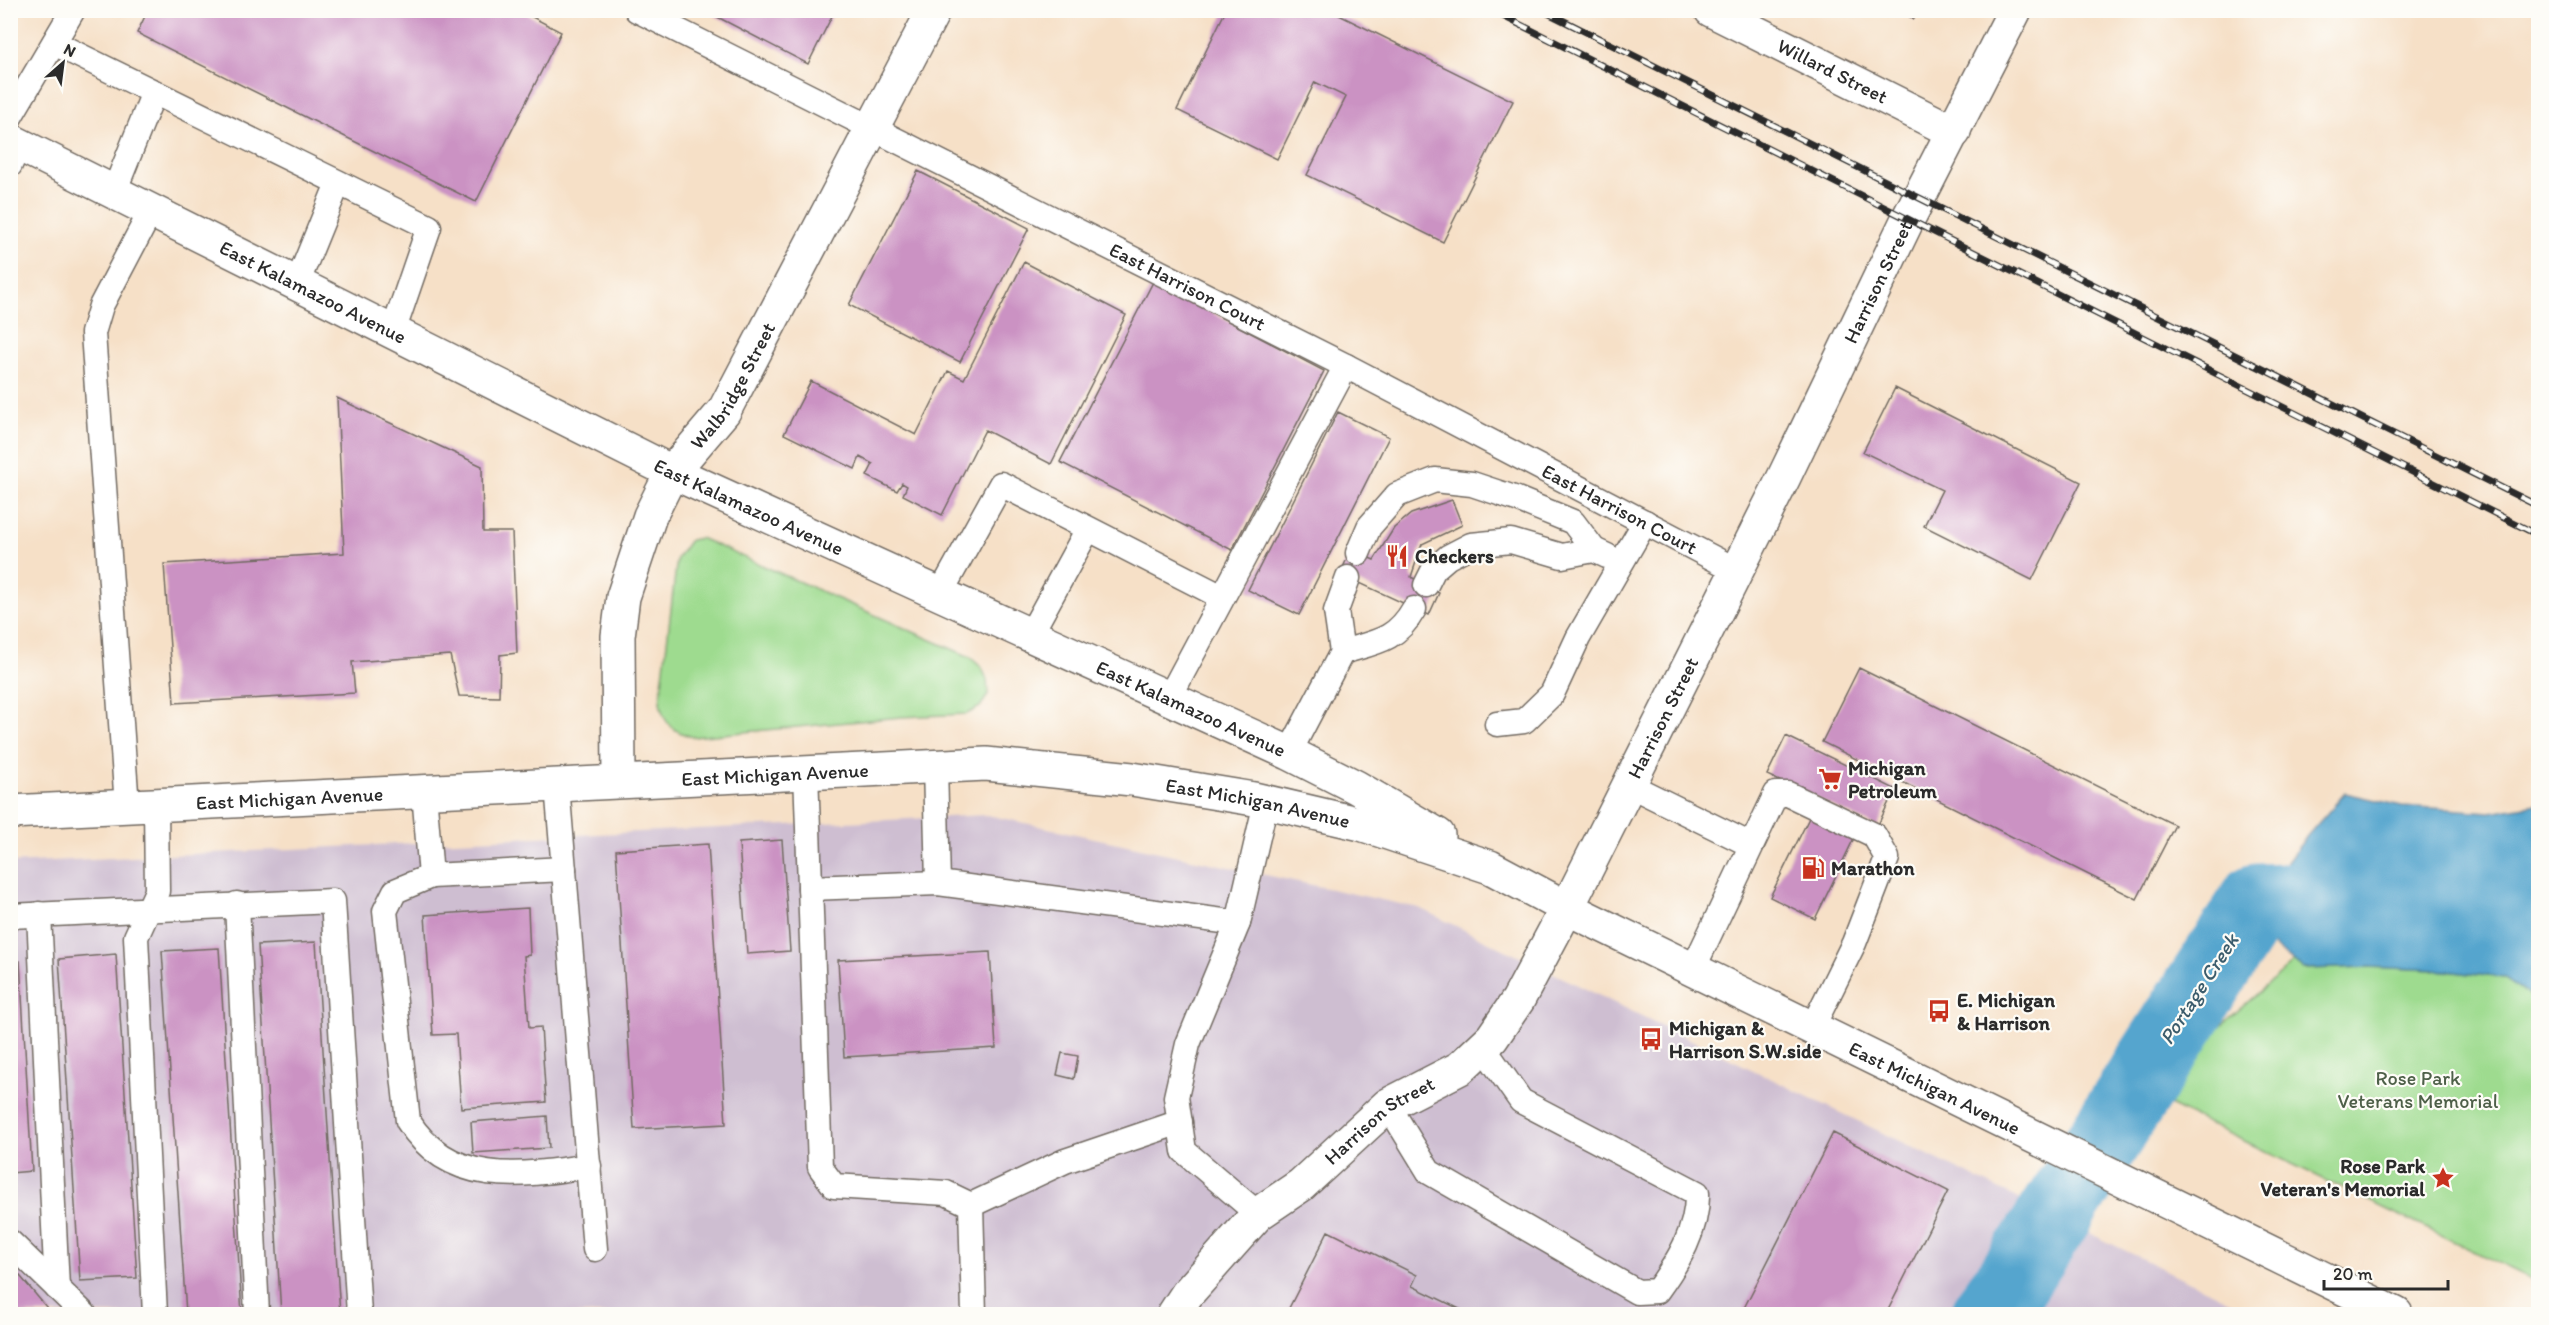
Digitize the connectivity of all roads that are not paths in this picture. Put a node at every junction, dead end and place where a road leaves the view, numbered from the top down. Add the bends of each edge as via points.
1 (73, 10) edge
2 (637, 10) edge
3 (934, 10) edge
4 (1712, 10) edge
5 (2015, 10) edge
6 (54, 43) junction
7 (154, 92) junction
8 (872, 129) junction
9 (1954, 132) junction
10 (13, 142) edge
11 (338, 183) junction
12 (114, 192) junction
13 (151, 210) junction
14 (297, 284) junction
15 (393, 332) junction
16 (1346, 366) junction
17 (672, 472) junction
18 (1645, 522) junction
19 (1088, 529) junction
20 (1594, 550) junction
21 (1358, 553) dead end
22 (1622, 564) junction
23 (1736, 570) junction
24 (1348, 578) dead end
25 (1426, 585) dead end
26 (940, 594) junction
27 (1222, 597) junction
28 (1414, 609) dead end
29 (1030, 634) junction
30 (1342, 652) junction
31 (1169, 698) junction
32 (1497, 724) dead end
33 (1289, 753) junction
34 (935, 766) junction
35 (806, 772) junction
36 (619, 780) junction
37 (557, 785) junction
38 (1629, 785) junction
39 (424, 792) junction
40 (1266, 802) junction
41 (141, 806) junction
42 (10, 812) edge
43 (1751, 845) junction
44 (1490, 867) junction
45 (564, 869) junction
46 (431, 876) junction
47 (939, 883) junction
48 (810, 888) junction
49 (237, 904) junction
50 (150, 908) junction
51 (1567, 908) junction
52 (39, 914) junction
53 (10, 916) edge
54 (1238, 922) junction
55 (1693, 969) junction
56 (1812, 1028) junction
57 (1483, 1047) junction
58 (1388, 1105) junction
59 (1180, 1122) junction
60 (589, 1166) junction
61 (971, 1205) junction
62 (1258, 1214) junction
63 (10, 1242) edge
64 (595, 1249) dead end
65 (57, 1288) junction
66 (84, 1314) edge
67 (155, 1314) edge
68 (257, 1314) edge
69 (359, 1314) edge
70 (974, 1314) edge
71 (1174, 1314) edge
72 (2396, 1314) edge

1 - 6 lane
2 - 8 lane, East Harrison Court
3 - 8 main road, Walbridge Street
4 - 9 main road, Willard Street
5 - 9 main road, Harrison Street
6 - 7 lane
6 - 10 lane
7 - 11 lane
7 - 12 lane
8 - 16 lane, East Harrison Court
8 - 17 main road, Walbridge Street via 724,411
9 - 23 main road, Harrison Street
10 - 12 main road, East Kalamazoo Avenue
11 - 14 lane
11 - 15 lane via 429,227
12 - 13 main road, East Kalamazoo Avenue
13 - 14 main road, East Kalamazoo Avenue
13 - 41 lane via 101,306 93,333
14 - 15 main road, East Kalamazoo Avenue
15 - 17 main road, East Kalamazoo Avenue
16 - 18 lane, East Harrison Court
16 - 27 lane
17 - 26 main road, East Kalamazoo Avenue
17 - 36 main road, Walbridge Street via 650,516 623,597 618,636
18 - 22 lane
18 - 23 lane, East Harrison Court
19 - 26 lane via 1001,484
19 - 27 lane
19 - 29 lane
20 - 21 lane via 1573,522 1472,484 1435,480 1397,495 1369,527
20 - 22 lane
20 - 25 lane via 1562,556 1511,541 1472,545 1434,569
22 - 32 lane via 1578,638 1552,694 1524,721
23 - 38 main road, Harrison Street
24 - 30 lane via 1336,611
26 - 29 main road, East Kalamazoo Avenue
27 - 31 lane
28 - 30 lane via 1392,637
29 - 31 main road, East Kalamazoo Avenue
30 - 33 lane
31 - 33 main road, East Kalamazoo Avenue
33 - 44 main road, East Kalamazoo Avenue via 1387,805
34 - 35 main road, East Michigan Avenue
34 - 40 main road, East Michigan Avenue via 986,764 1132,779
34 - 47 lane
35 - 36 main road, East Michigan Avenue
35 - 48 lane
36 - 37 main road, East Michigan Avenue
37 - 39 main road, East Michigan Avenue
37 - 45 lane
38 - 43 lane
38 - 51 main road, Harrison Street
39 - 41 main road, East Michigan Avenue
39 - 46 lane
40 - 44 main road, East Michigan Avenue via 1361,824
40 - 54 lane
41 - 42 main road, East Michigan Avenue
41 - 50 lane via 157,891
43 - 55 lane
43 - 56 lane via 1776,794 1788,794 1874,835 1887,858 1854,943
44 - 51 main road, East Michigan Avenue
45 - 46 lane
45 - 60 lane
46 - 60 lane via 395,891 385,911 408,1121 418,1137 447,1160 491,1175 535,1174
47 - 48 lane
47 - 54 lane
48 - 61 lane via 820,1167 834,1186 946,1193
49 - 50 lane
49 - 68 lane
49 - 69 lane via 333,900
50 - 52 lane
50 - 67 lane via 136,937
51 - 55 main road, East Michigan Avenue
51 - 57 main road, Harrison Street via 1518,1000
52 - 53 lane
52 - 65 lane
54 - 59 lane via 1188,1044 1176,1097
55 - 56 main road, East Michigan Avenue
56 - 72 main road, East Michigan Avenue
57 - 58 main road, Harrison Street via 1460,1068
57 - 58 lane via 1521,1101 1697,1194 1697,1212 1689,1236 1678,1261 1657,1291 1636,1292 1429,1172
58 - 62 main road, Harrison Street via 1301,1185
59 - 61 lane via 1065,1161
59 - 62 lane via 1184,1150
60 - 64 lane
61 - 70 lane
62 - 71 main road, Harrison Street
63 - 65 lane
65 - 66 lane

